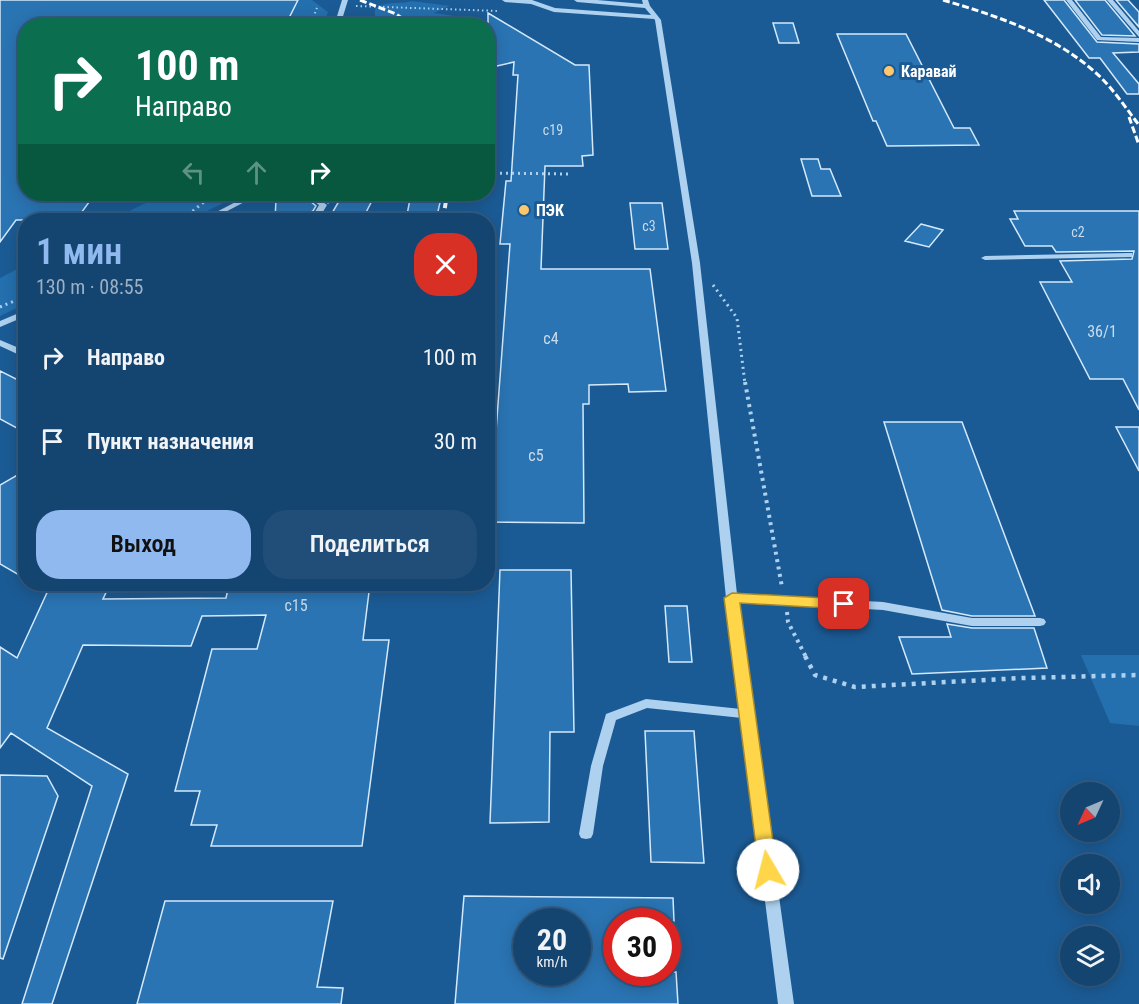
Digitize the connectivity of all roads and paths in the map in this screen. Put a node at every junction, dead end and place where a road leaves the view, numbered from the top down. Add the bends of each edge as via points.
1 (345, 0) edge
2 (505, 0) edge
3 (577, 0) edge
4 (1069, 0) edge
5 (1110, 0) edge
6 (646, 3) edge
7 (318, 5) dead end
8 (313, 18) edge
9 (339, 18) edge
10 (656, 18) junction
11 (1139, 34) edge
12 (1139, 40) edge
13 (495, 172) edge
14 (570, 174) dead end
15 (205, 201) edge
16 (242, 201) edge
17 (318, 201) edge
18 (190, 213) edge
19 (219, 213) edge
20 (318, 213) edge
21 (1129, 255) dead end
22 (985, 258) dead end
23 (696, 263) junction
24 (18, 299) edge
25 (0, 307) edge
26 (18, 316) edge
27 (0, 324) edge
28 (0, 343) edge
29 (18, 351) edge
30 (732, 598) junction
31 (784, 601) junction
32 (1040, 622) dead end
33 (1139, 675) edge
34 (747, 714) junction
35 (586, 834) dead end
36 (786, 1004) edge

1 - 9 street
2 - 10 street via 532,2 554,10
3 - 6 street
4 - 12 street via 1099,39
5 - 11 street
6 - 10 street
7 - 8 path
10 - 23 street
13 - 14 path
15 - 18 path
16 - 19 street
17 - 20 street via 322,205
21 - 22 street
23 - 30 street
23 - 31 path via 737,318
24 - 25 path
26 - 27 street
28 - 29 street
30 - 31 street
30 - 34 street
31 - 32 street via 883,606 972,622
31 - 33 path via 789,622 815,675 855,687
34 - 35 street via 646,703 610,717
34 - 36 street

